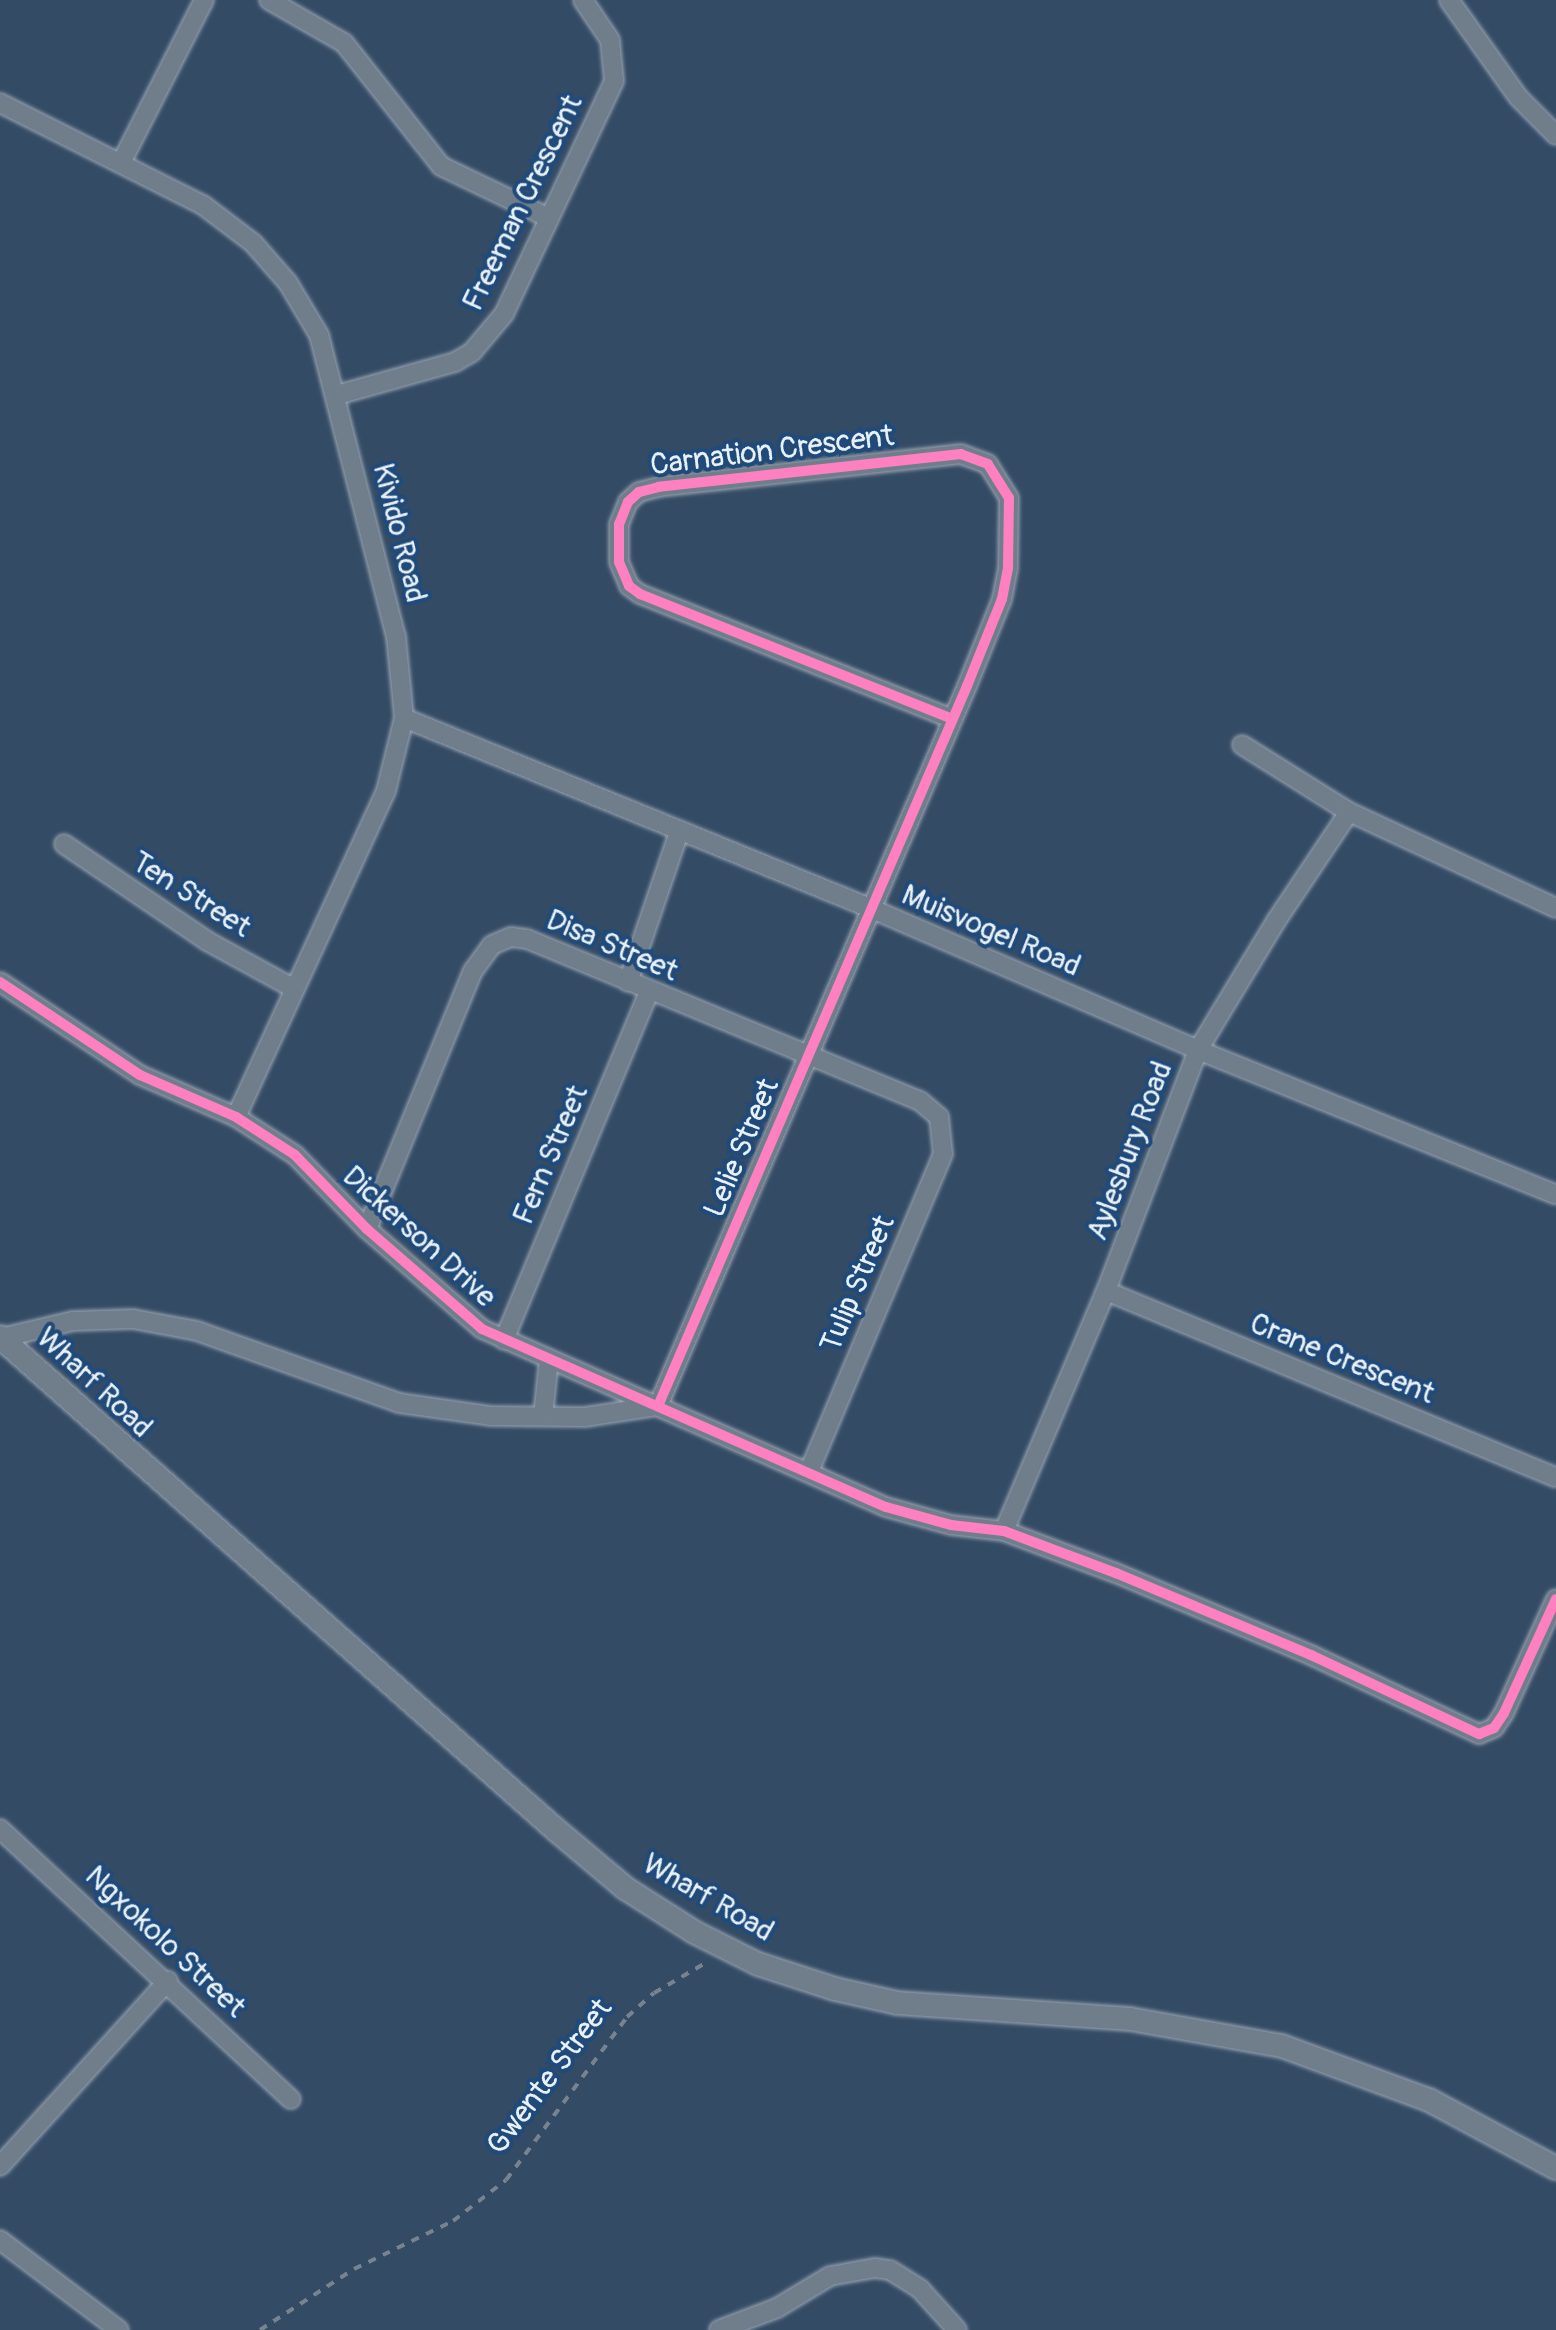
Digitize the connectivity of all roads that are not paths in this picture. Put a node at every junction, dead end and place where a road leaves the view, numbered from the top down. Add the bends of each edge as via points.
1 (204, 0) edge
2 (268, 0) edge
3 (582, 0) edge
4 (1449, 0) edge
5 (0, 102) edge
6 (1556, 135) edge
7 (122, 161) junction
8 (547, 216) junction
9 (336, 395) junction
10 (998, 474) joint
11 (404, 718) junction
12 (952, 719) junction
13 (1242, 746) dead end
14 (1349, 812) junction
15 (679, 832) junction
16 (64, 844) dead end
17 (870, 908) junction
18 (1556, 908) edge
19 (0, 982) edge
20 (628, 982) junction
21 (293, 988) junction
22 (649, 991) junction
23 (1198, 1050) junction
24 (809, 1056) junction
25 (236, 1118) junction
26 (939, 1118) joint
27 (1556, 1194) edge
28 (367, 1229) junction
29 (1106, 1291) junction
30 (1, 1338) edge
31 (504, 1340) junction
32 (549, 1359) junction
33 (658, 1406) junction
34 (544, 1416) junction
35 (809, 1470) junction
36 (1556, 1477) edge
37 (1004, 1531) junction
38 (1556, 1599) edge
39 (0, 1829) edge
40 (168, 1981) junction
41 (290, 2099) dead end
42 (0, 2166) edge
43 (1556, 2168) edge
44 (0, 2240) edge
45 (119, 2330) edge
46 (719, 2330) edge
47 (957, 2330) edge

1 - 7 street
2 - 8 street via 352,50 441,166
3 - 8 street, Freeman Crescent via 610,40 614,81
4 - 6 street via 1519,98
5 - 7 street, Kivido Road
7 - 9 street, Kivido Road via 232,224 272,263 308,310
8 - 9 street, Freeman Crescent via 504,314 472,352
9 - 11 street, Kivido Road via 396,636
10 - 12 street, Lelie Street via 1009,498 1002,600
10 - 12 street, Carnation Crescent via 978,458 947,455 660,487 640,492 622,513 619,562 629,586 652,602
11 - 15 street, Muisvogel Road
11 - 21 street, Kivido Road via 386,791
12 - 17 street, Lelie Street
13 - 14 street
14 - 18 street
14 - 23 street, Aylesbury Road
15 - 17 street, Muisvogel Road
15 - 20 street
16 - 21 street, Ten Street via 193,932
17 - 23 street, Muisvogel Road
17 - 24 street, Lelie Street
19 - 25 street, Dickerson Drive via 140,1075
20 - 22 street, Disa Street
20 - 28 street, Disa Street via 528,939 511,936 492,945 473,971
21 - 25 street, Kivido Road
22 - 24 street, Disa Street
22 - 31 street, Fern Street
23 - 27 street, Muisvogel Road
23 - 29 street, Aylesbury Road
24 - 26 street, Disa Street via 920,1101
24 - 33 street, Lelie Street
25 - 28 street, Dickerson Drive via 295,1155
26 - 35 street, Tulip Street via 943,1154
28 - 31 street, Dickerson Drive via 451,1306
29 - 36 street, Crane Crescent
29 - 37 street, Aylesbury Road
30 - 34 street via 73,1322 133,1319 197,1331 399,1402 490,1416
30 - 43 street, Wharf Road via 598,1866 730,1950 810,1982 898,2003 1130,2019 1282,2046 1429,2100
31 - 32 street, Dickerson Drive
32 - 33 street, Dickerson Drive
32 - 34 street
33 - 34 street
33 - 35 street, Dickerson Drive
35 - 37 street, Dickerson Drive via 922,1519
37 - 38 street, Dickerson Drive via 1286,1644 1470,1732 1487,1732 1504,1713
39 - 40 street, Ngxokolo Street
40 - 41 street, Ngxokolo Street
40 - 42 street
44 - 45 street
46 - 47 street via 777,2308 830,2276 876,2268 920,2289

